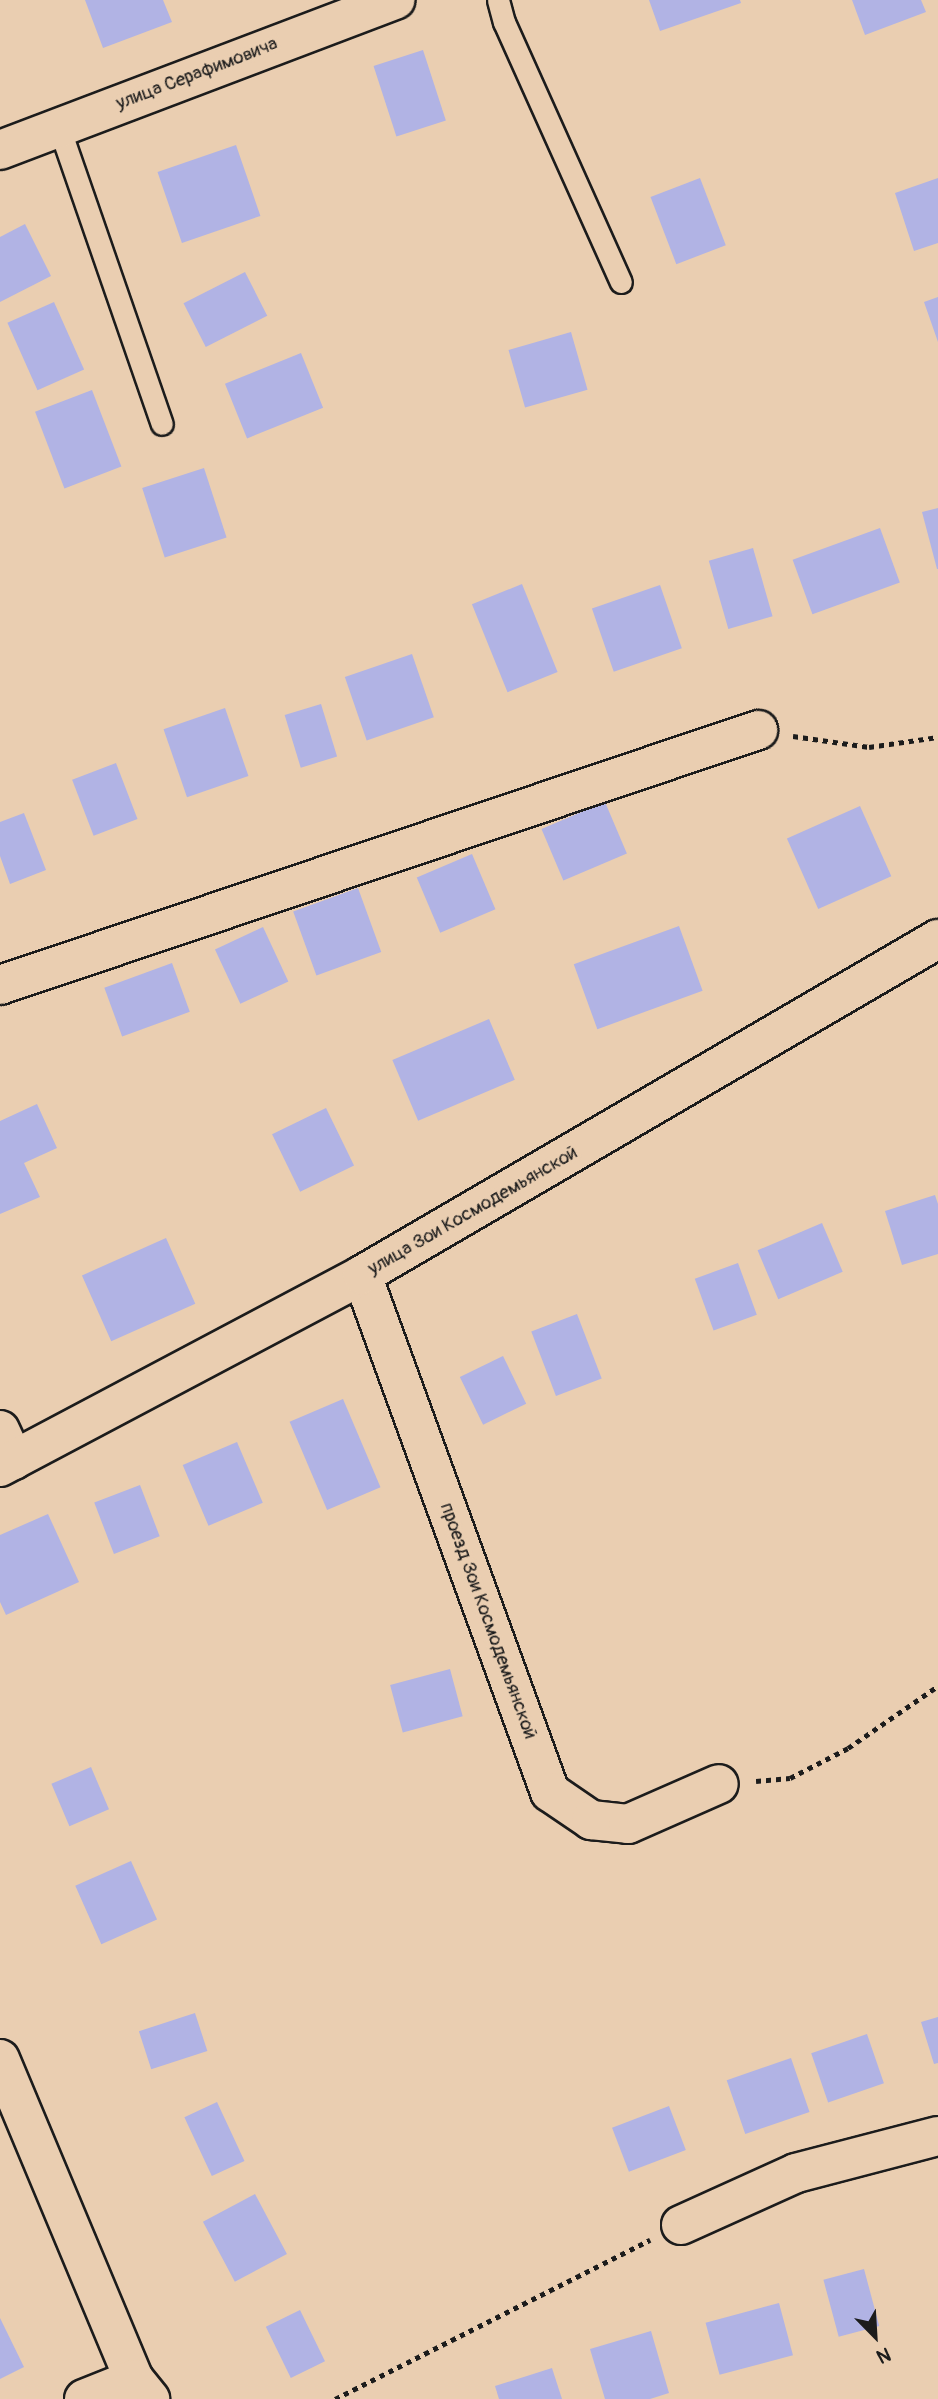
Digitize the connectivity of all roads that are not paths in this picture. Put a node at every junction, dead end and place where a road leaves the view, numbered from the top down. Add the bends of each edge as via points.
1 (395, 0) edge
2 (498, 0) edge
3 (59, 127) junction
4 (0, 150) edge
5 (621, 282) dead end
6 (162, 424) dead end
7 (758, 730) road end
8 (938, 939) edge
9 (0, 985) edge
10 (362, 1275) junction
11 (5, 1452) edge
12 (719, 1784) road end
13 (0, 2059) edge
14 (938, 2136) edge
15 (681, 2225) road end
16 (142, 2389) edge
17 (84, 2399) edge

1 - 3 street, улица Серафимовича
2 - 5 lane
3 - 4 street, улица Серафимовича
3 - 6 lane
7 - 9 street
8 - 10 street, улица Зои Космодемьянской
10 - 11 street, улица Зои Космодемьянской
10 - 12 street, проезд Зои Космодемьянской via 550,1792 591,1820 628,1824
13 - 16 street
14 - 15 street via 796,2173
16 - 17 street

